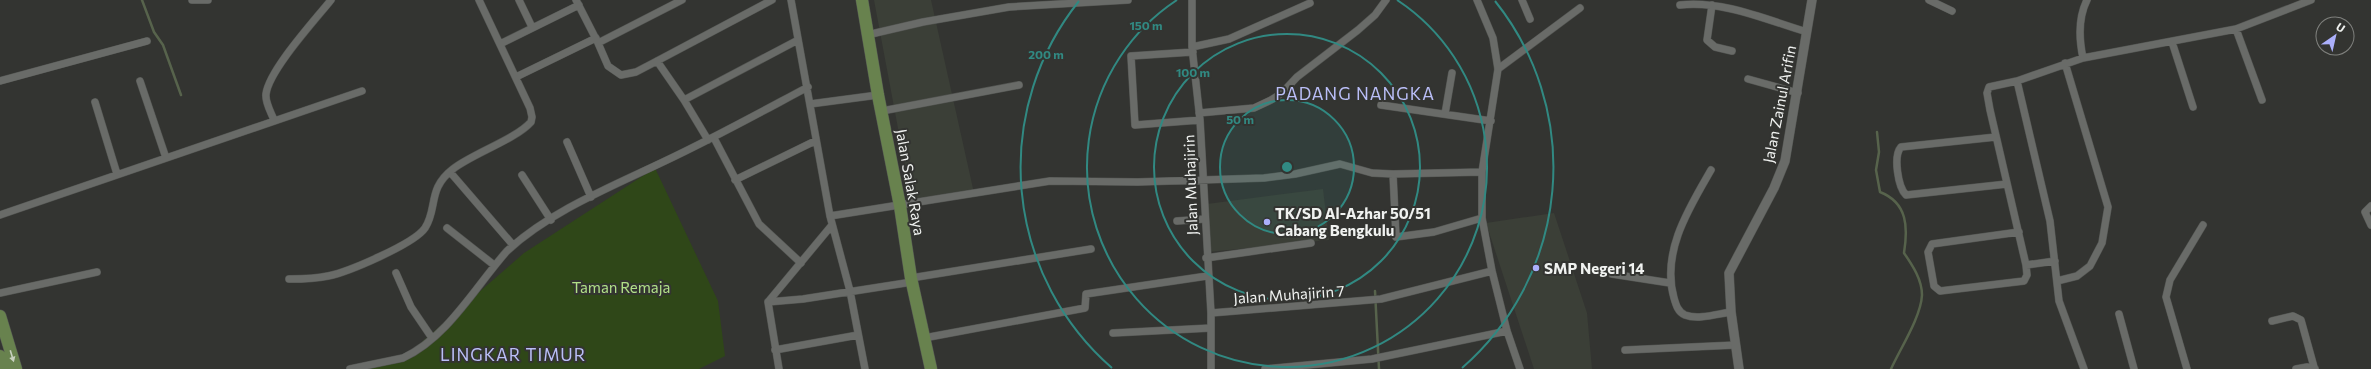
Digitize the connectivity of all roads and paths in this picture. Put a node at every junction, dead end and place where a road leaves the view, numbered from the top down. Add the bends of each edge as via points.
1 (192, 0) edge
2 (208, 0) edge
3 (331, 0) edge
4 (479, 0) edge
5 (519, 0) edge
6 (682, 0) edge
7 (772, 0) edge
8 (791, 0) edge
9 (862, 0) edge
10 (1128, 0) edge
11 (1192, 0) edge
12 (1386, 0) edge
13 (1477, 0) edge
14 (1522, 0) edge
15 (1812, 0) edge
16 (1929, 0) edge
17 (2086, 0) edge
18 (2311, 0) edge
19 (1310, 2) dead end
20 (577, 3) edge
21 (1680, 4) dead end
22 (1712, 5) junction
23 (1580, 8) dead end
24 (1952, 11) dead end
25 (1530, 19) dead end
26 (532, 27) junction
27 (2236, 29) junction
28 (1807, 32) junction
29 (867, 35) junction
30 (798, 40) junction
31 (147, 41) dead end
32 (597, 41) junction
33 (2172, 42) junction
34 (500, 44) junction
35 (1192, 49) junction
36 (1732, 51) dead end
37 (2083, 58) junction
38 (657, 62) junction
39 (2065, 63) junction
40 (1498, 68) junction
41 (1452, 73) dead end
42 (516, 77) junction
43 (1748, 79) dead end
44 (0, 81) edge
45 (140, 81) dead end
46 (2017, 81) junction
47 (1019, 85) dead end
48 (808, 87) junction
49 (362, 91) dead end
50 (1798, 94) junction
51 (878, 95) junction
52 (684, 100) junction
53 (2262, 100) dead end
54 (95, 102) dead end
55 (810, 104) junction
56 (1381, 105) dead end
57 (2193, 107) dead end
58 (882, 111) junction
59 (1199, 112) junction
60 (1445, 114) junction
61 (274, 120) junction
62 (1200, 120) junction
63 (1491, 121) junction
64 (1996, 137) junction
65 (711, 139) junction
66 (815, 141) junction
67 (566, 142) dead end
68 (166, 158) junction
69 (1710, 170) dead end
70 (450, 172) junction
71 (1482, 172) junction
72 (117, 174) junction
73 (1393, 174) junction
74 (522, 175) dead end
75 (735, 180) junction
76 (1203, 180) junction
77 (2007, 184) junction
78 (590, 197) junction
79 (900, 206) junction
80 (2371, 206) edge
81 (0, 215) edge
82 (830, 216) junction
83 (1482, 218) junction
84 (1205, 219) junction
85 (551, 220) junction
86 (1177, 221) dead end
87 (832, 225) junction
88 (2202, 225) dead end
89 (2371, 225) edge
90 (447, 228) dead end
91 (2019, 232) junction
92 (1311, 243) dead end
93 (513, 245) junction
94 (1091, 248) dead end
95 (1206, 258) junction
96 (2055, 261) junction
97 (801, 263) junction
98 (494, 265) junction
99 (2026, 265) junction
100 (1492, 271) junction
101 (97, 272) dead end
102 (396, 273) dead end
103 (1612, 274) dead end
104 (1207, 276) junction
105 (289, 279) dead end
106 (912, 280) junction
107 (2057, 281) junction
108 (1670, 283) junction
109 (850, 291) junction
110 (0, 293) edge
111 (768, 302) junction
112 (1211, 312) junction
113 (1731, 312) junction
114 (2119, 314) dead end
115 (0, 316) edge
116 (2272, 321) dead end
117 (1211, 328) junction
118 (1507, 331) junction
119 (1112, 333) dead end
120 (858, 335) junction
121 (432, 338) junction
122 (924, 338) junction
123 (1736, 345) junction
124 (775, 350) junction
125 (1625, 350) dead end
126 (0, 356) edge
127 (2314, 368) edge
128 (4, 369) edge
129 (16, 369) edge
130 (350, 369) edge
131 (778, 369) edge
132 (865, 369) edge
133 (930, 369) edge
134 (1211, 369) edge
135 (1265, 369) edge
136 (1520, 369) edge
137 (1739, 369) edge
138 (2084, 369) edge
139 (2134, 369) edge
140 (2187, 369) edge
141 (2296, 369) edge

1 - 2 street
3 - 61 street via 288,53 266,92 266,100
4 - 34 street
5 - 26 street
6 - 32 street
7 - 38 street
8 - 30 street
9 - 29 main road, Jalan Salak Raya
10 - 29 street via 1009,7
11 - 35 street, Jalan Muhajirin
12 - 59 street via 1375,15 1358,30 1297,77 1272,100 1254,108
13 - 40 street via 1493,38
14 - 25 street
15 - 28 street, Jalan Zainul Arifin
16 - 24 street
17 - 37 street via 2079,38
18 - 27 street
19 - 35 street via 1229,39
20 - 26 street
20 - 32 street
21 - 22 street via 1698,2
22 - 28 street
22 - 36 street via 1707,40 1715,47
23 - 40 street
26 - 34 street
27 - 33 street
27 - 53 street
28 - 50 street, Jalan Zainul Arifin
29 - 51 main road, Jalan Salak Raya
30 - 48 street
30 - 52 street
31 - 44 street
32 - 38 street via 608,66 621,75 636,72
32 - 42 street
33 - 37 street
33 - 57 street
34 - 42 street
35 - 59 street, Jalan Muhajirin
35 - 62 street via 1131,56 1134,125
37 - 39 street
38 - 52 street
39 - 46 street
39 - 107 street via 2108,207 2102,243 2090,266 2078,276
40 - 63 street
41 - 60 street
42 - 70 street via 530,108 530,122 523,129
43 - 50 street
45 - 68 street
46 - 64 street via 1987,89
46 - 96 street via 2050,221
47 - 58 street
48 - 55 street
48 - 65 street
49 - 61 street
50 - 113 street, Jalan Zainul Arifin via 1785,161 1774,188 1729,272
51 - 55 street
51 - 58 main road, Jalan Salak Raya
52 - 65 street
54 - 72 street
55 - 66 street
56 - 60 street
58 - 79 main road, Jalan Salak Raya
59 - 62 street, Jalan Muhajirin
60 - 63 street
61 - 68 street
62 - 76 street, Jalan Muhajirin
63 - 71 street
64 - 77 street
64 - 77 street via 1901,147 1897,154 1900,187 1906,195
65 - 75 street
65 - 78 street
66 - 75 street
66 - 82 street
67 - 78 street
68 - 72 street
69 - 108 street via 1678,230
70 - 93 street
70 - 105 street via 435,192 428,222 416,236 345,271 318,278
71 - 73 street
71 - 83 street
72 - 81 street
73 - 76 street via 1366,172 1347,164 1340,164 1264,178
73 - 83 street via 1396,237 1434,232
74 - 85 street
75 - 97 street via 759,224
76 - 79 street via 1050,181
76 - 84 street, Jalan Muhajirin
77 - 91 street
78 - 85 street
79 - 82 street
79 - 106 main road, Jalan Salak Raya
80 - 89 street via 2365,212
82 - 87 street
83 - 100 street
84 - 86 street
84 - 95 street, Jalan Muhajirin
85 - 93 street
87 - 97 street
87 - 109 street
88 - 140 street via 2170,280 2166,297
90 - 98 street
91 - 99 street
91 - 99 street via 1932,244 1928,252 1934,286 1940,291 2024,281 2027,275
92 - 95 street
93 - 98 street
94 - 106 street
95 - 104 street, Jalan Muhajirin
96 - 99 street
96 - 107 street
97 - 111 street
98 - 121 street via 446,325
100 - 112 street, Jalan Muhajirin 7 via 1369,301
100 - 118 street
101 - 110 street
102 - 121 street via 411,307
103 - 108 street
104 - 112 street, Jalan Muhajirin
104 - 122 street via 1086,294 1085,308
106 - 109 street
106 - 122 main road, Jalan Salak Raya
107 - 138 street via 2059,301
108 - 113 street via 1676,307 1684,314 1696,316
109 - 111 street
109 - 120 street
111 - 124 street
112 - 117 street, Jalan Muhajirin
113 - 123 street, Jalan Zainul Arifin
114 - 139 street
115 -> 129 main road
116 - 127 street via 2293,316 2301,320
117 - 119 street
117 - 134 street, Jalan Muhajirin
118 - 135 street via 1372,359
118 - 136 street
120 - 124 street
120 - 132 street
121 - 130 street via 403,358
122 - 133 main road, Jalan Salak Raya
123 - 125 street
123 - 137 street, Jalan Zainul Arifin
124 - 131 street
126 - 128 main road
127 - 141 street

